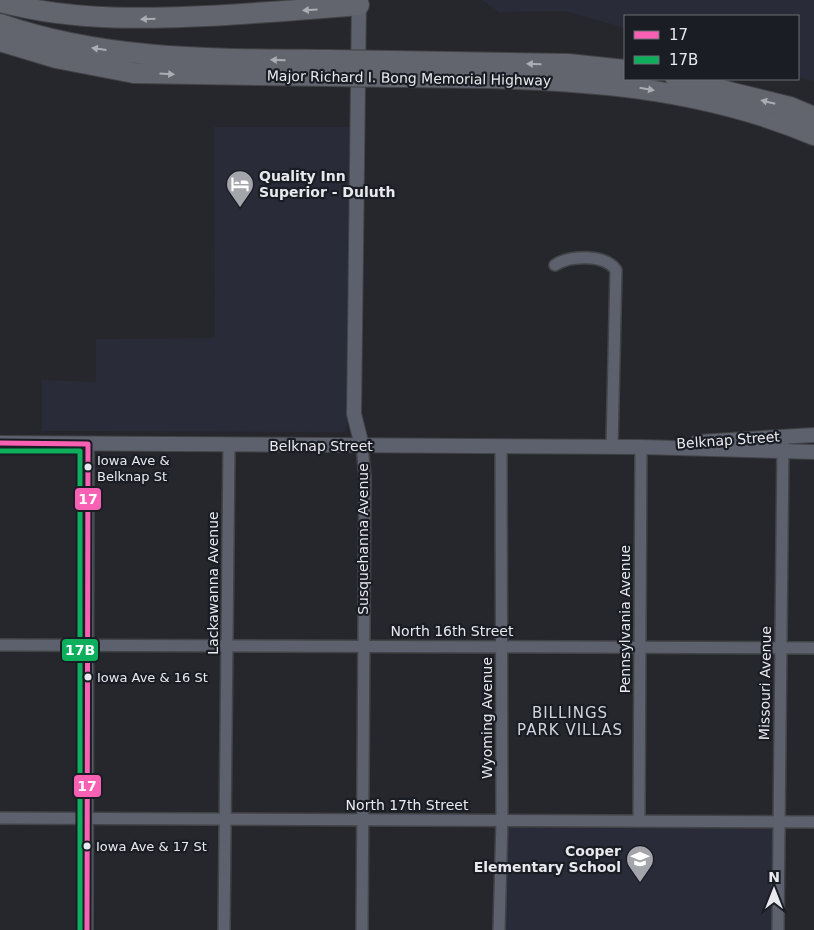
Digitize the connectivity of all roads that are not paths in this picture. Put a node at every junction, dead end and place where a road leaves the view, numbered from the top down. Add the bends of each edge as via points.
1 (0, 2) edge
2 (359, 2) edge
3 (0, 24) edge
4 (0, 41) edge
5 (327, 68) junction
6 (394, 69) junction
7 (624, 70) edge
8 (680, 80) edge
9 (814, 117) edge
10 (814, 135) edge
11 (554, 265) dead end
12 (814, 435) edge
13 (783, 436) junction
14 (0, 443) edge
15 (88, 444) junction
16 (229, 445) junction
17 (362, 446) junction
18 (501, 446) junction
19 (612, 446) junction
20 (641, 447) junction
21 (783, 452) junction
22 (814, 452) edge
23 (0, 645) edge
24 (87, 645) junction
25 (228, 646) junction
26 (364, 646) junction
27 (502, 646) junction
28 (639, 646) junction
29 (780, 648) junction
30 (814, 648) edge
31 (0, 818) edge
32 (86, 819) junction
33 (225, 819) junction
34 (364, 820) junction
35 (502, 820) junction
36 (639, 821) junction
37 (779, 822) junction
38 (814, 822) edge
39 (87, 930) edge
40 (224, 930) edge
41 (362, 930) edge
42 (499, 930) edge
43 (778, 930) edge

2 -> 1 highway via 146,20 64,14
2 - 17 street, Susquehanna Avenue via 354,414
5 -> 3 highway, Major Richard I. Bong Memorial Highway via 94,49
4 -> 5 highway, Major Richard I. Bong Memorial Highway via 56,58 134,72
5 - 6 highway, Major Richard I. Bong Memorial Highway, bridge
7 -> 6 highway, Major Richard I. Bong Memorial Highway via 568,64
6 -> 10 highway, Major Richard I. Bong Memorial Highway via 639,88 722,104
9 -> 8 highway
11 - 19 street via 570,259 603,260 616,270
12 - 13 street, Belknap Street
13 - 20 street, Belknap Street
13 - 21 street, Missouri Avenue
14 - 15 street, Belknap Street
15 - 16 street, Belknap Street
15 - 24 street
16 - 17 street, Belknap Street
16 - 25 street, Lackawanna Avenue
17 - 18 street, Belknap Street
17 - 26 street, Susquehanna Avenue via 365,478
18 - 19 street, Belknap Street
18 - 27 street, Wyoming Avenue
19 - 20 street, Belknap Street
20 - 21 street, Belknap Street
20 - 28 street, Pennsylvania Avenue
21 - 22 street, Belknap Street
21 - 29 street, Missouri Avenue
23 - 24 street, North 16th Street
24 - 25 street, North 16th Street
24 - 32 street
25 - 26 street, North 16th Street
25 - 33 street, Lackawanna Avenue
26 - 27 street, North 16th Street
26 - 34 street, Susquehanna Avenue
27 - 28 street, North 16th Street
27 - 35 street, Wyoming Avenue
28 - 29 street, North 16th Street
28 - 36 street, Pennsylvania Avenue
29 - 30 street, North 16th Street
29 - 37 street, Missouri Avenue
31 - 32 street, North 17th Street
32 - 33 street, North 17th Street
32 - 39 street
33 - 34 street, North 17th Street
33 - 40 street, Lackawanna Avenue
34 - 35 street, North 17th Street
34 - 41 street, Susquehanna Avenue
35 - 36 street, North 17th Street
35 - 42 street, Wyoming Avenue
36 - 37 street, North 17th Street
37 - 38 street, North 17th Street
37 - 43 street, Missouri Avenue

